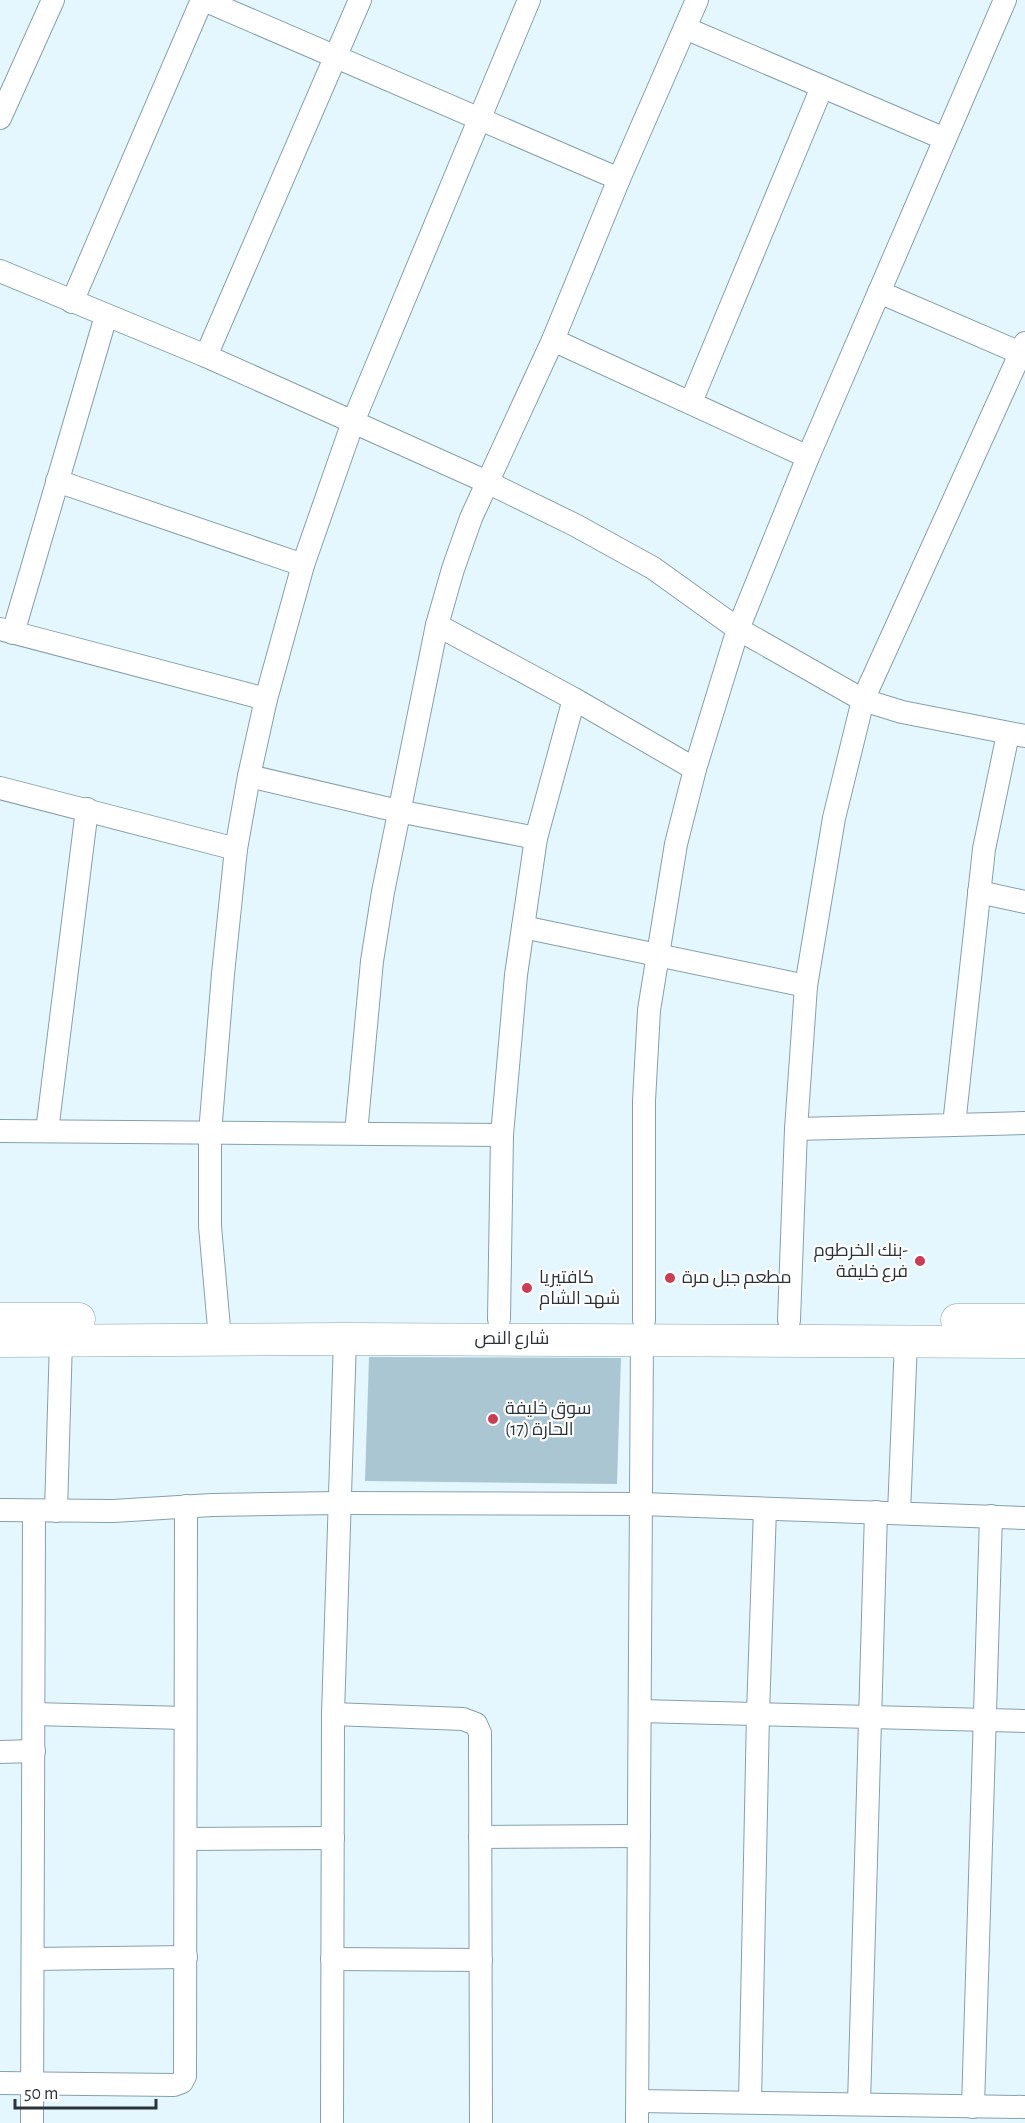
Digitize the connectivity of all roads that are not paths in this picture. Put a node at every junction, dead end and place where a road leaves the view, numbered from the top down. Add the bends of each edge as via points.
1 (52, 0) edge
2 (203, 0) edge
3 (360, 0) edge
4 (529, 0) edge
5 (697, 0) edge
6 (1005, 0) edge
7 (685, 28) junction
8 (335, 56) junction
9 (822, 87) junction
10 (0, 118) edge
11 (479, 118) junction
12 (945, 139) junction
13 (619, 179) junction
14 (0, 271) edge
15 (879, 292) junction
16 (72, 302) junction
17 (106, 316) junction
18 (553, 340) junction
19 (1024, 350) edge
20 (206, 356) junction
21 (691, 402) junction
22 (353, 422) junction
23 (808, 457) junction
24 (57, 481) junction
25 (486, 482) junction
26 (303, 565) junction
27 (437, 625) junction
28 (738, 629) junction
29 (6, 631) edge
30 (266, 699) junction
31 (574, 699) junction
32 (863, 700) junction
33 (1017, 735) edge
34 (695, 769) junction
35 (249, 777) junction
36 (0, 788) edge
37 (87, 809) junction
38 (398, 811) junction
39 (536, 838) junction
40 (236, 849) junction
41 (979, 892) junction
42 (1025, 902) edge
43 (523, 927) junction
44 (656, 956) junction
45 (807, 986) junction
46 (1025, 1123) edge
47 (954, 1125) junction
48 (796, 1129) junction
49 (0, 1131) edge
50 (47, 1131) junction
51 (210, 1133) junction
52 (356, 1133) junction
53 (502, 1135) junction
54 (0, 1319) edge
55 (499, 1319) junction
56 (789, 1320) junction
57 (1025, 1320) edge
58 (219, 1329) junction
59 (643, 1329) junction
60 (345, 1339) junction
61 (61, 1340) junction
62 (0, 1341) edge
63 (906, 1341) junction
64 (1025, 1342) edge
65 (338, 1503) junction
66 (642, 1504) junction
67 (186, 1506) junction
68 (765, 1509) junction
69 (0, 1510) edge
70 (45, 1511) junction
71 (876, 1512) junction
72 (899, 1513) junction
73 (992, 1516) junction
74 (1025, 1518) edge
75 (640, 1711) junction
76 (758, 1713) junction
77 (34, 1714) junction
78 (333, 1714) junction
79 (869, 1716) junction
80 (185, 1718) junction
81 (986, 1719) junction
82 (1025, 1721) edge
83 (34, 1751) junction
84 (0, 1752) edge
85 (639, 1836) junction
86 (480, 1837) junction
87 (333, 1838) junction
88 (186, 1839) junction
89 (186, 1958) junction
90 (33, 1959) junction
91 (332, 1959) junction
92 (481, 1960) junction
93 (0, 2083) edge
94 (32, 2083) junction
95 (750, 2102) junction
96 (860, 2104) junction
97 (973, 2107) junction
98 (1025, 2107) edge
99 (638, 2112) edge
100 (780, 2113) edge
101 (924, 2114) edge
102 (32, 2123) edge
103 (332, 2123) edge
104 (481, 2123) edge

1 - 10 street
2 - 8 street
2 - 16 street
3 - 8 street
4 - 11 street
5 - 7 street
6 - 12 street
7 - 9 street
7 - 13 street
8 - 11 street
8 - 20 street
9 - 12 street
9 - 21 street
11 - 13 street
11 - 22 street
12 - 15 street
13 - 18 street
14 - 16 street
15 - 19 street
15 - 23 street
16 - 17 street
17 - 20 street
17 - 24 street
18 - 21 street
18 - 25 street
19 - 32 street
20 - 22 street
21 - 23 street
22 - 25 street
22 - 26 street
23 - 28 street
24 - 26 street
24 - 29 street
25 - 27 street via 456,558
25 - 28 street via 653,568
26 - 30 street
27 - 31 street
27 - 38 street
28 - 32 street
28 - 34 street
29 - 30 street
30 - 35 street
31 - 34 street
31 - 39 street
32 - 33 street via 902,712
32 - 45 street via 834,818
33 - 41 street via 984,849
34 - 44 street via 676,844
35 - 38 street
35 - 40 street
36 - 37 street
37 - 40 street
37 - 50 street
38 - 39 street
38 - 52 street via 372,961
39 - 43 street
40 - 51 street
41 - 42 street
41 - 47 street
43 - 44 street
43 - 53 street
44 - 45 street
44 - 59 street via 644,1101
45 - 48 street
46 - 47 street
47 - 48 street
48 - 56 street
49 - 50 street
50 - 51 street
51 - 52 street
51 - 58 street via 210,1226
52 - 53 street
53 - 55 street
54 - 58 main road, شارع النص
55 - 58 main road, شارع النص
55 - 59 main road, شارع النص
56 - 57 main road, شارع النص
56 - 59 main road, شارع النص
58 - 60 main road, شارع النص
58 - 61 main road, شارع النص
59 - 60 main road, شارع النص
59 - 63 main road, شارع النص
59 - 66 street
60 - 65 street
61 - 62 main road, شارع النص
61 - 70 street
63 - 64 main road, شارع النص
63 - 72 street
65 - 66 street
65 - 67 street
65 - 78 street
66 - 68 street
66 - 75 street
67 - 70 street
67 - 80 street
68 - 71 street
68 - 76 street
69 - 70 street
70 - 77 street
71 - 72 street
71 - 79 street
72 - 73 street
73 - 74 street
73 - 81 street
75 - 76 street
75 - 85 street
76 - 79 street
76 - 95 street
77 - 80 street
77 - 83 street
78 - 86 street via 463,1719 476,1724 481,1743
78 - 87 street
79 - 81 street
79 - 96 street
80 - 88 street
81 - 82 street
81 - 97 street
83 - 84 street
83 - 90 street
85 - 86 street
85 - 99 street
86 - 92 street
87 - 88 street
87 - 91 street
88 - 89 street
89 - 90 street
89 - 94 street via 182,2082
90 - 94 street
91 - 92 street
91 - 103 street
92 - 104 street
93 - 94 street
94 - 102 street
95 - 99 street
95 - 100 street
96 - 100 street
96 - 101 street
97 - 98 street
97 - 101 street

